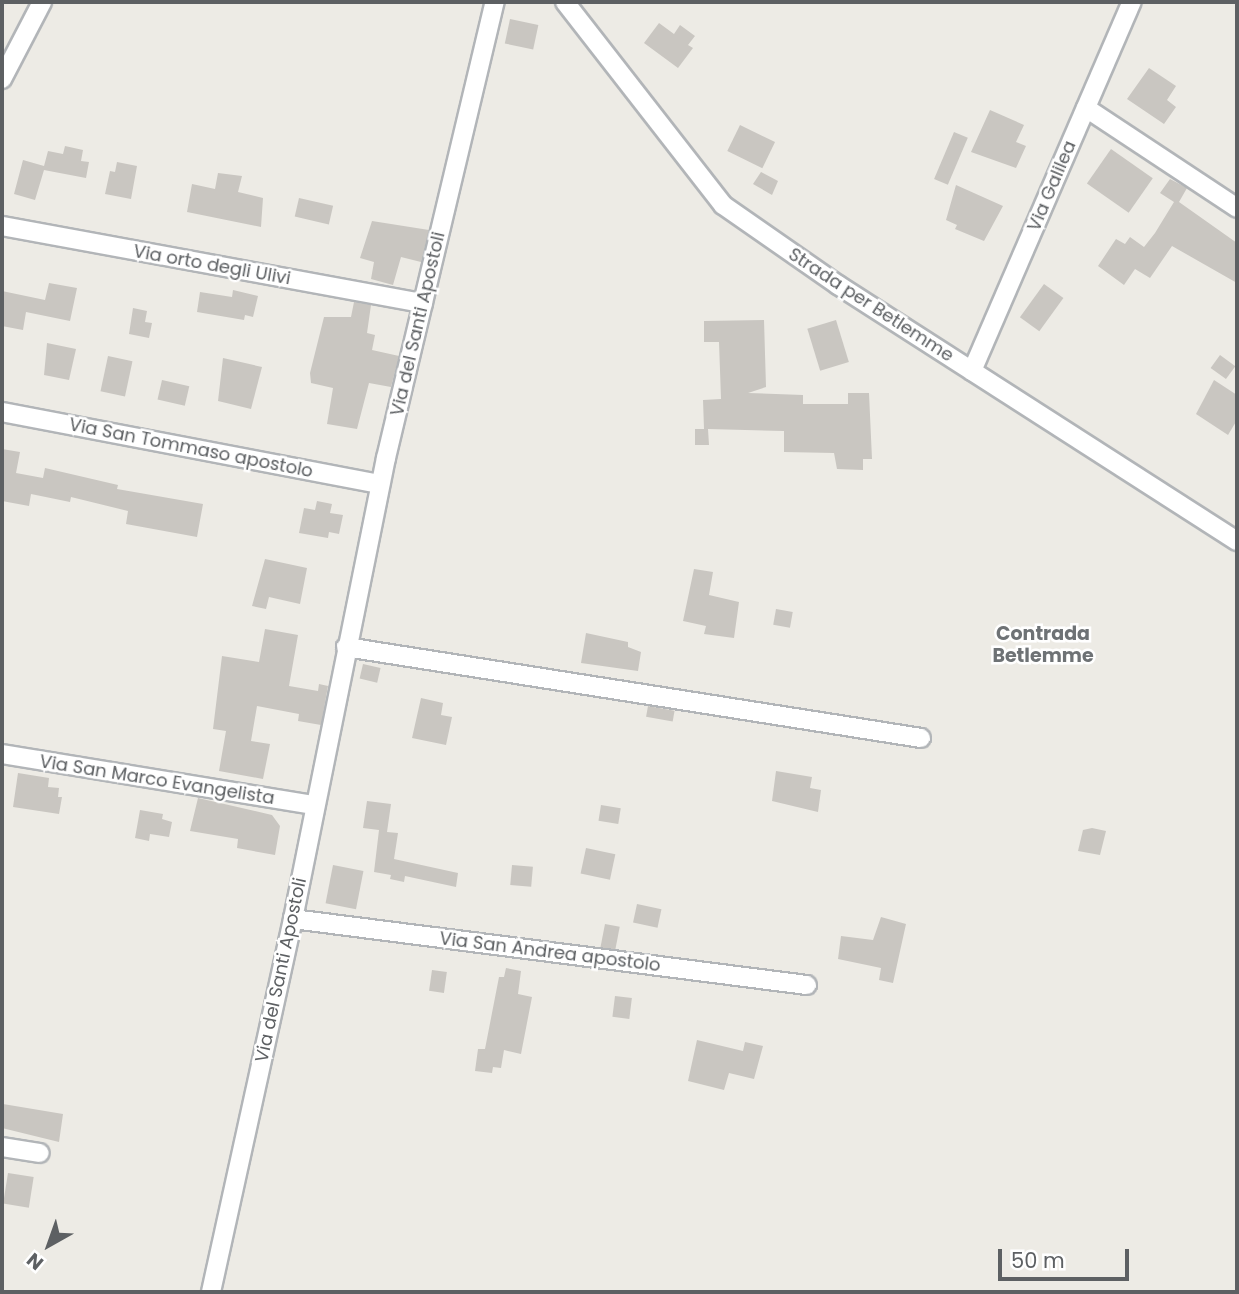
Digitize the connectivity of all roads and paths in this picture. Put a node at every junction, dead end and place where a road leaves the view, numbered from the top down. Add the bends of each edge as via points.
1 (42, 2) edge
2 (495, 2) edge
3 (565, 2) edge
4 (1132, 2) edge
5 (2, 79) edge
6 (1086, 107) junction
7 (1237, 208) edge
8 (2, 226) edge
9 (423, 303) junction
10 (972, 371) junction
11 (2, 412) edge
12 (380, 484) junction
13 (1237, 541) edge
14 (346, 647) junction
15 (921, 738) dead end
16 (2, 754) edge
17 (313, 805) junction
18 (293, 919) junction
19 (807, 985) dead end
20 (2, 1147) edge
21 (40, 1153) dead end
22 (211, 1292) edge

1 - 5 street
2 - 9 street, Via del Santi Apostoli
3 - 10 street, Strada per Betlemme via 723,205
4 - 6 street, Via Galilea
6 - 7 street
6 - 10 street, Via Galilea
8 - 9 street, Via orto degli Ulivi
9 - 12 street, Via del Santi Apostoli
10 - 13 street, Strada per Betlemme
11 - 12 street, Via San Tommaso apostolo
12 - 14 street, Via del Santi Apostoli
14 - 15 street
14 - 17 street, Via del Santi Apostoli
16 - 17 street, Via San Marco Evangelista
17 - 18 street, Via del Santi Apostoli
18 - 19 street, Via San Andrea apostolo
18 - 22 street, Via del Santi Apostoli
20 - 21 street

